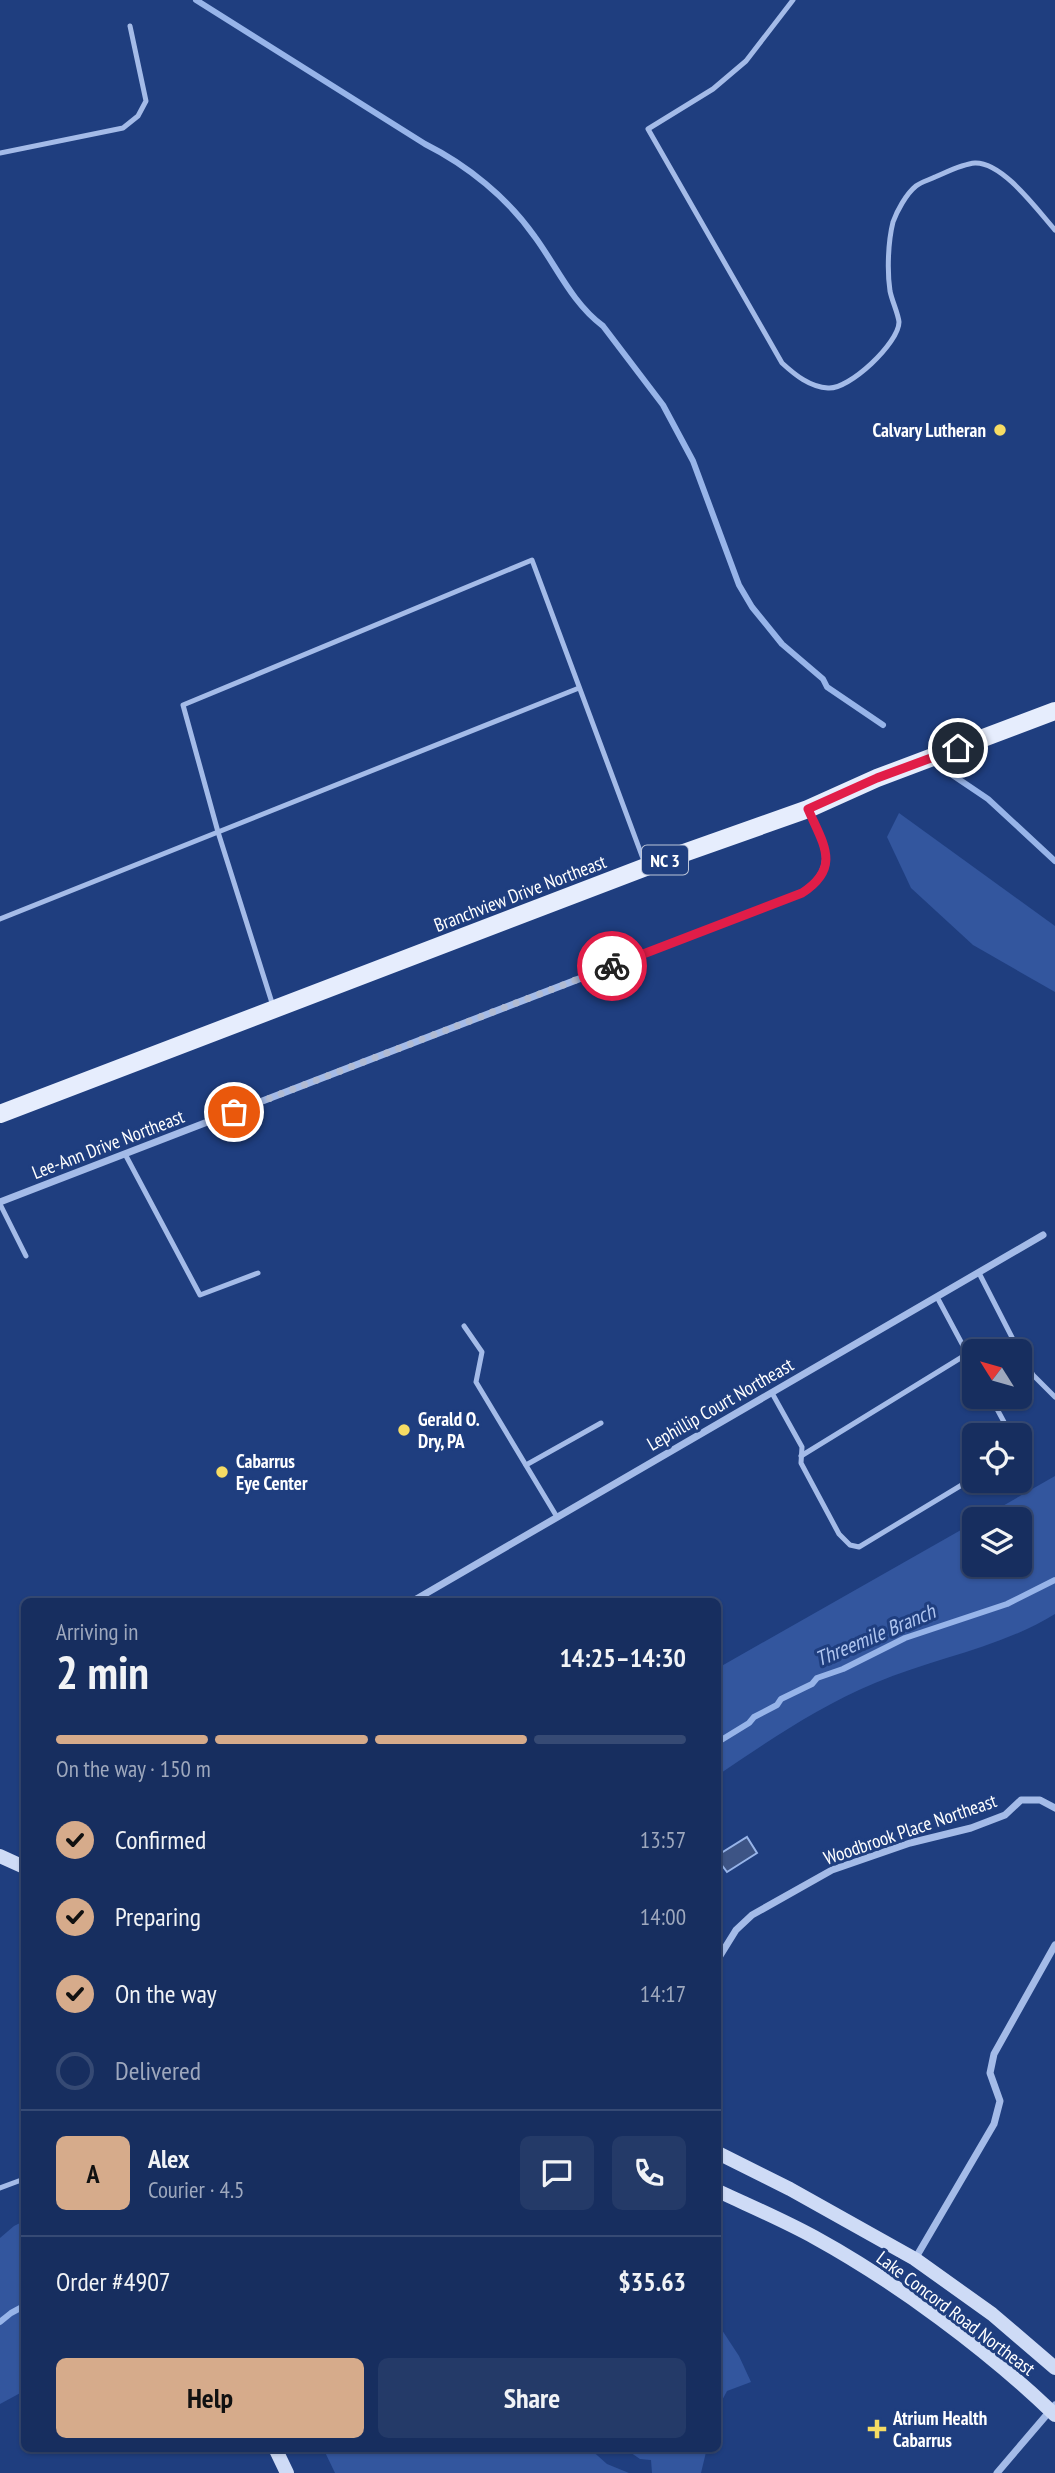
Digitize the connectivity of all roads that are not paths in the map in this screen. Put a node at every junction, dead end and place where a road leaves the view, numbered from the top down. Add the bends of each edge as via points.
1 (793, 0) edge
2 (130, 26) dead end
3 (0, 153) edge
4 (1055, 230) edge
5 (579, 688) junction
6 (1055, 711) edge
7 (808, 809) junction
8 (218, 832) junction
9 (646, 867) junction
10 (0, 919) edge
11 (274, 1009) junction
12 (0, 1114) edge
13 (125, 1154) junction
14 (0, 1203) edge
15 (1044, 1235) dead end
16 (26, 1256) dead end
17 (258, 1273) dead end
18 (979, 1273) junction
19 (937, 1297) junction
20 (464, 1326) dead end
21 (1013, 1339) edge
22 (962, 1344) edge
23 (962, 1357) edge
24 (1032, 1373) edge
25 (772, 1392) junction
26 (1055, 1397) edge
27 (601, 1423) dead end
28 (801, 1456) junction
29 (527, 1465) junction
30 (962, 1485) edge
31 (557, 1517) junction
32 (418, 1598) edge
33 (1055, 1808) edge
34 (0, 1856) edge
35 (21, 1866) edge
36 (1055, 1945) edge
37 (721, 1954) edge
38 (721, 2154) edge
39 (21, 2180) edge
40 (0, 2188) edge
41 (721, 2192) edge
42 (915, 2259) junction
43 (1055, 2368) edge
44 (1053, 2410) edge
45 (277, 2452) edge
46 (287, 2473) edge
47 (997, 2473) edge

1 - 4 lane via 746,61 713,89 648,129 782,363 798,378 830,388 848,382 894,339 899,323 890,289 893,222 916,186 952,169 975,163 990,166 1020,190
2 - 3 lane via 146,101 138,116 123,128
5 - 8 lane
5 - 8 lane via 532,560 183,705
5 - 9 lane
6 - 7 main road, Branchview Drive Northeast / NC 3
7 - 9 main road, Branchview Drive Northeast / NC 3
7 - 13 street, Lee-Ann Drive Northeast via 821,840 825,873 802,893
8 - 10 lane
8 - 11 lane
9 - 11 main road, Branchview Drive Northeast / NC 3
11 - 12 main road, Branchview Drive Northeast / NC 3
13 - 14 street, Lee-Ann Drive Northeast
13 - 17 lane via 200,1295
14 - 16 lane
15 - 18 street, Lephillip Court Northeast
18 - 19 street, Lephillip Court Northeast
18 - 21 lane
19 - 22 lane
19 - 25 street, Lephillip Court Northeast
20 - 29 lane via 482,1352 476,1382
23 - 28 lane
24 - 26 lane
25 - 28 lane via 802,1447
25 - 31 street, Lephillip Court Northeast
27 - 29 lane
28 - 30 lane via 839,1534 849,1545 859,1547
29 - 31 lane
31 - 32 street, Lephillip Court Northeast
33 - 37 street, Woodbrook Place Northeast via 1040,1800 1021,1800 1005,1815 971,1828 832,1870 752,1915
34 - 35 main road
36 - 42 street via 995,2054 990,2073 1000,2101 994,2124
38 - 42 main road, Lake Concord Road Northeast
39 - 40 lane
41 - 44 main road, Lake Concord Road Northeast via 814,2237 897,2288
42 - 43 main road, Lake Concord Road Northeast via 992,2314
44 - 47 street
45 - 46 main road

